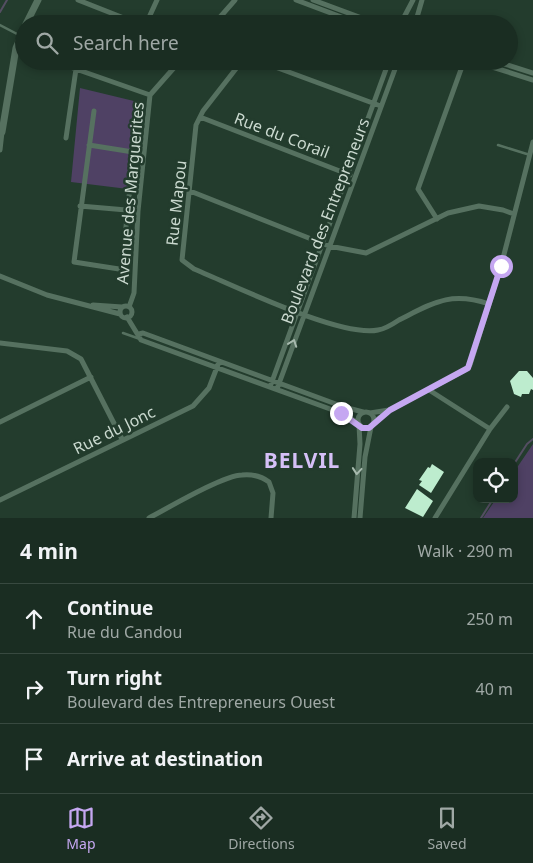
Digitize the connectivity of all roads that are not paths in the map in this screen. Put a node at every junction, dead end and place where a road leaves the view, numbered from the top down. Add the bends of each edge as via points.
1 (38, 0) edge
2 (78, 0) edge
3 (157, 0) edge
4 (235, 0) edge
5 (296, 0) edge
6 (312, 0) edge
7 (413, 0) edge
8 (422, 0) edge
9 (30, 15) edge
10 (116, 15) edge
11 (150, 15) edge
12 (222, 15) edge
13 (336, 15) edge
14 (353, 15) edge
15 (405, 15) edge
16 (417, 15) edge
17 (0, 25) edge
18 (15, 30) edge
19 (518, 68) edge
20 (15, 70) edge
21 (76, 70) edge
22 (79, 70) edge
23 (172, 70) edge
24 (235, 70) edge
25 (283, 70) edge
26 (386, 70) edge
27 (395, 70) edge
28 (461, 70) edge
29 (501, 70) edge
30 (533, 73) edge
31 (533, 80) edge
32 (150, 95) junction
33 (375, 104) junction
34 (382, 106) junction
35 (94, 111) dead end
36 (200, 117) junction
37 (1, 132) edge
38 (66, 138) dead end
39 (533, 142) edge
40 (89, 145) junction
41 (498, 145) dead end
42 (0, 150) edge
43 (530, 155) junction
44 (349, 174) junction
45 (355, 177) junction
46 (190, 191) junction
47 (80, 206) junction
48 (128, 210) junction
49 (138, 211) junction
50 (514, 214) junction
51 (437, 219) junction
52 (322, 243) junction
53 (329, 246) junction
54 (0, 276) edge
55 (489, 304) junction
56 (92, 305) junction
57 (122, 307) junction
58 (129, 307) junction
59 (297, 312) junction
60 (120, 314) junction
61 (303, 314) junction
62 (128, 317) junction
63 (123, 333) dead end
64 (140, 337) junction
65 (0, 343) edge
66 (218, 365) junction
67 (91, 377) junction
68 (271, 384) junction
69 (278, 386) junction
70 (429, 390) junction
71 (507, 407) dead end
72 (390, 410) junction
73 (363, 412) junction
74 (370, 412) junction
75 (0, 422) edge
76 (359, 424) junction
77 (372, 424) junction
78 (490, 430) junction
79 (122, 439) junction
80 (362, 457) junction
81 (0, 500) edge
82 (149, 518) edge
83 (271, 518) edge
84 (354, 518) edge
85 (360, 518) edge
86 (435, 518) edge

1 - 9 street
2 - 10 street
3 - 11 street
4 - 12 street
5 - 13 street
6 - 14 street
7 - 15 street
8 - 16 street
17 - 18 lane
19 - 30 street
20 - 37 street
21 - 38 street
22 - 32 street
23 - 32 street, Avenue des Marguerites
24 - 36 street, Rue Mapou
25 - 33 street
26 - 33 street, Boulevard des Entrepreneurs
27 - 34 street, Boulevard des Entrepreneurs
28 - 51 street via 418,189
29 - 31 street
32 - 49 street, Avenue des Marguerites
33 - 34 street
33 - 44 street, Boulevard des Entrepreneurs
34 - 45 street, Boulevard des Entrepreneurs
35 - 40 street
36 - 44 street, Rue du Corail
36 - 46 street, Rue Mapou via 196,125
37 - 42 street
39 - 43 street
40 - 47 street
40 - 48 street via 133,149
41 - 43 lane
43 - 50 street
44 - 45 street, Rue du Corail
44 - 52 street, Boulevard des Entrepreneurs
45 - 53 street, Boulevard des Entrepreneurs
46 - 52 street
46 - 59 street, Rue Mapou via 182,260 194,269
47 - 48 street
47 - 48 street via 74,262 119,269 122,267
48 - 49 street
49 - 58 street, Avenue des Marguerites via 134,292
50 - 51 street via 479,206
50 - 55 street
51 - 53 street via 366,253
52 - 53 street
52 - 59 street, Boulevard des Entrepreneurs
53 - 61 street, Boulevard des Entrepreneurs
54 - 56 street via 47,295
55 - 61 street, Rue Mapou via 454,297 379,330 357,331
55 - 70 street via 470,365
56 - 57 street
56 - 60 street
57 - 58 street, Avenue des Marguerites
57 - 60 street, Avenue des Marguerites
58 - 62 street, Avenue des Marguerites via 132,311
59 - 61 street, Rue Mapou
59 - 68 street, Boulevard des Entrepreneurs
60 - 62 street
69 -> 61 street, Boulevard des Entrepreneurs
62 - 64 street
63 - 64 lane
64 - 66 street
65 - 67 street via 66,351 81,359
66 - 68 street
66 - 79 street, Rue du Jonc via 209,388 193,406
67 - 75 street
67 - 79 street
68 - 69 street
69 - 73 street
69 - 76 street
70 - 72 street
70 - 78 street
71 - 78 street
72 - 74 street
72 - 77 street
73 - 74 street
73 - 76 street via 358,416
74 - 77 street
76 - 77 street via 365,428
76 - 80 street
77 - 80 street
78 - 86 street
79 - 81 street, Rue du Jonc
80 -> 84 street
80 - 85 street
82 - 83 street via 241,475 257,476 269,482

